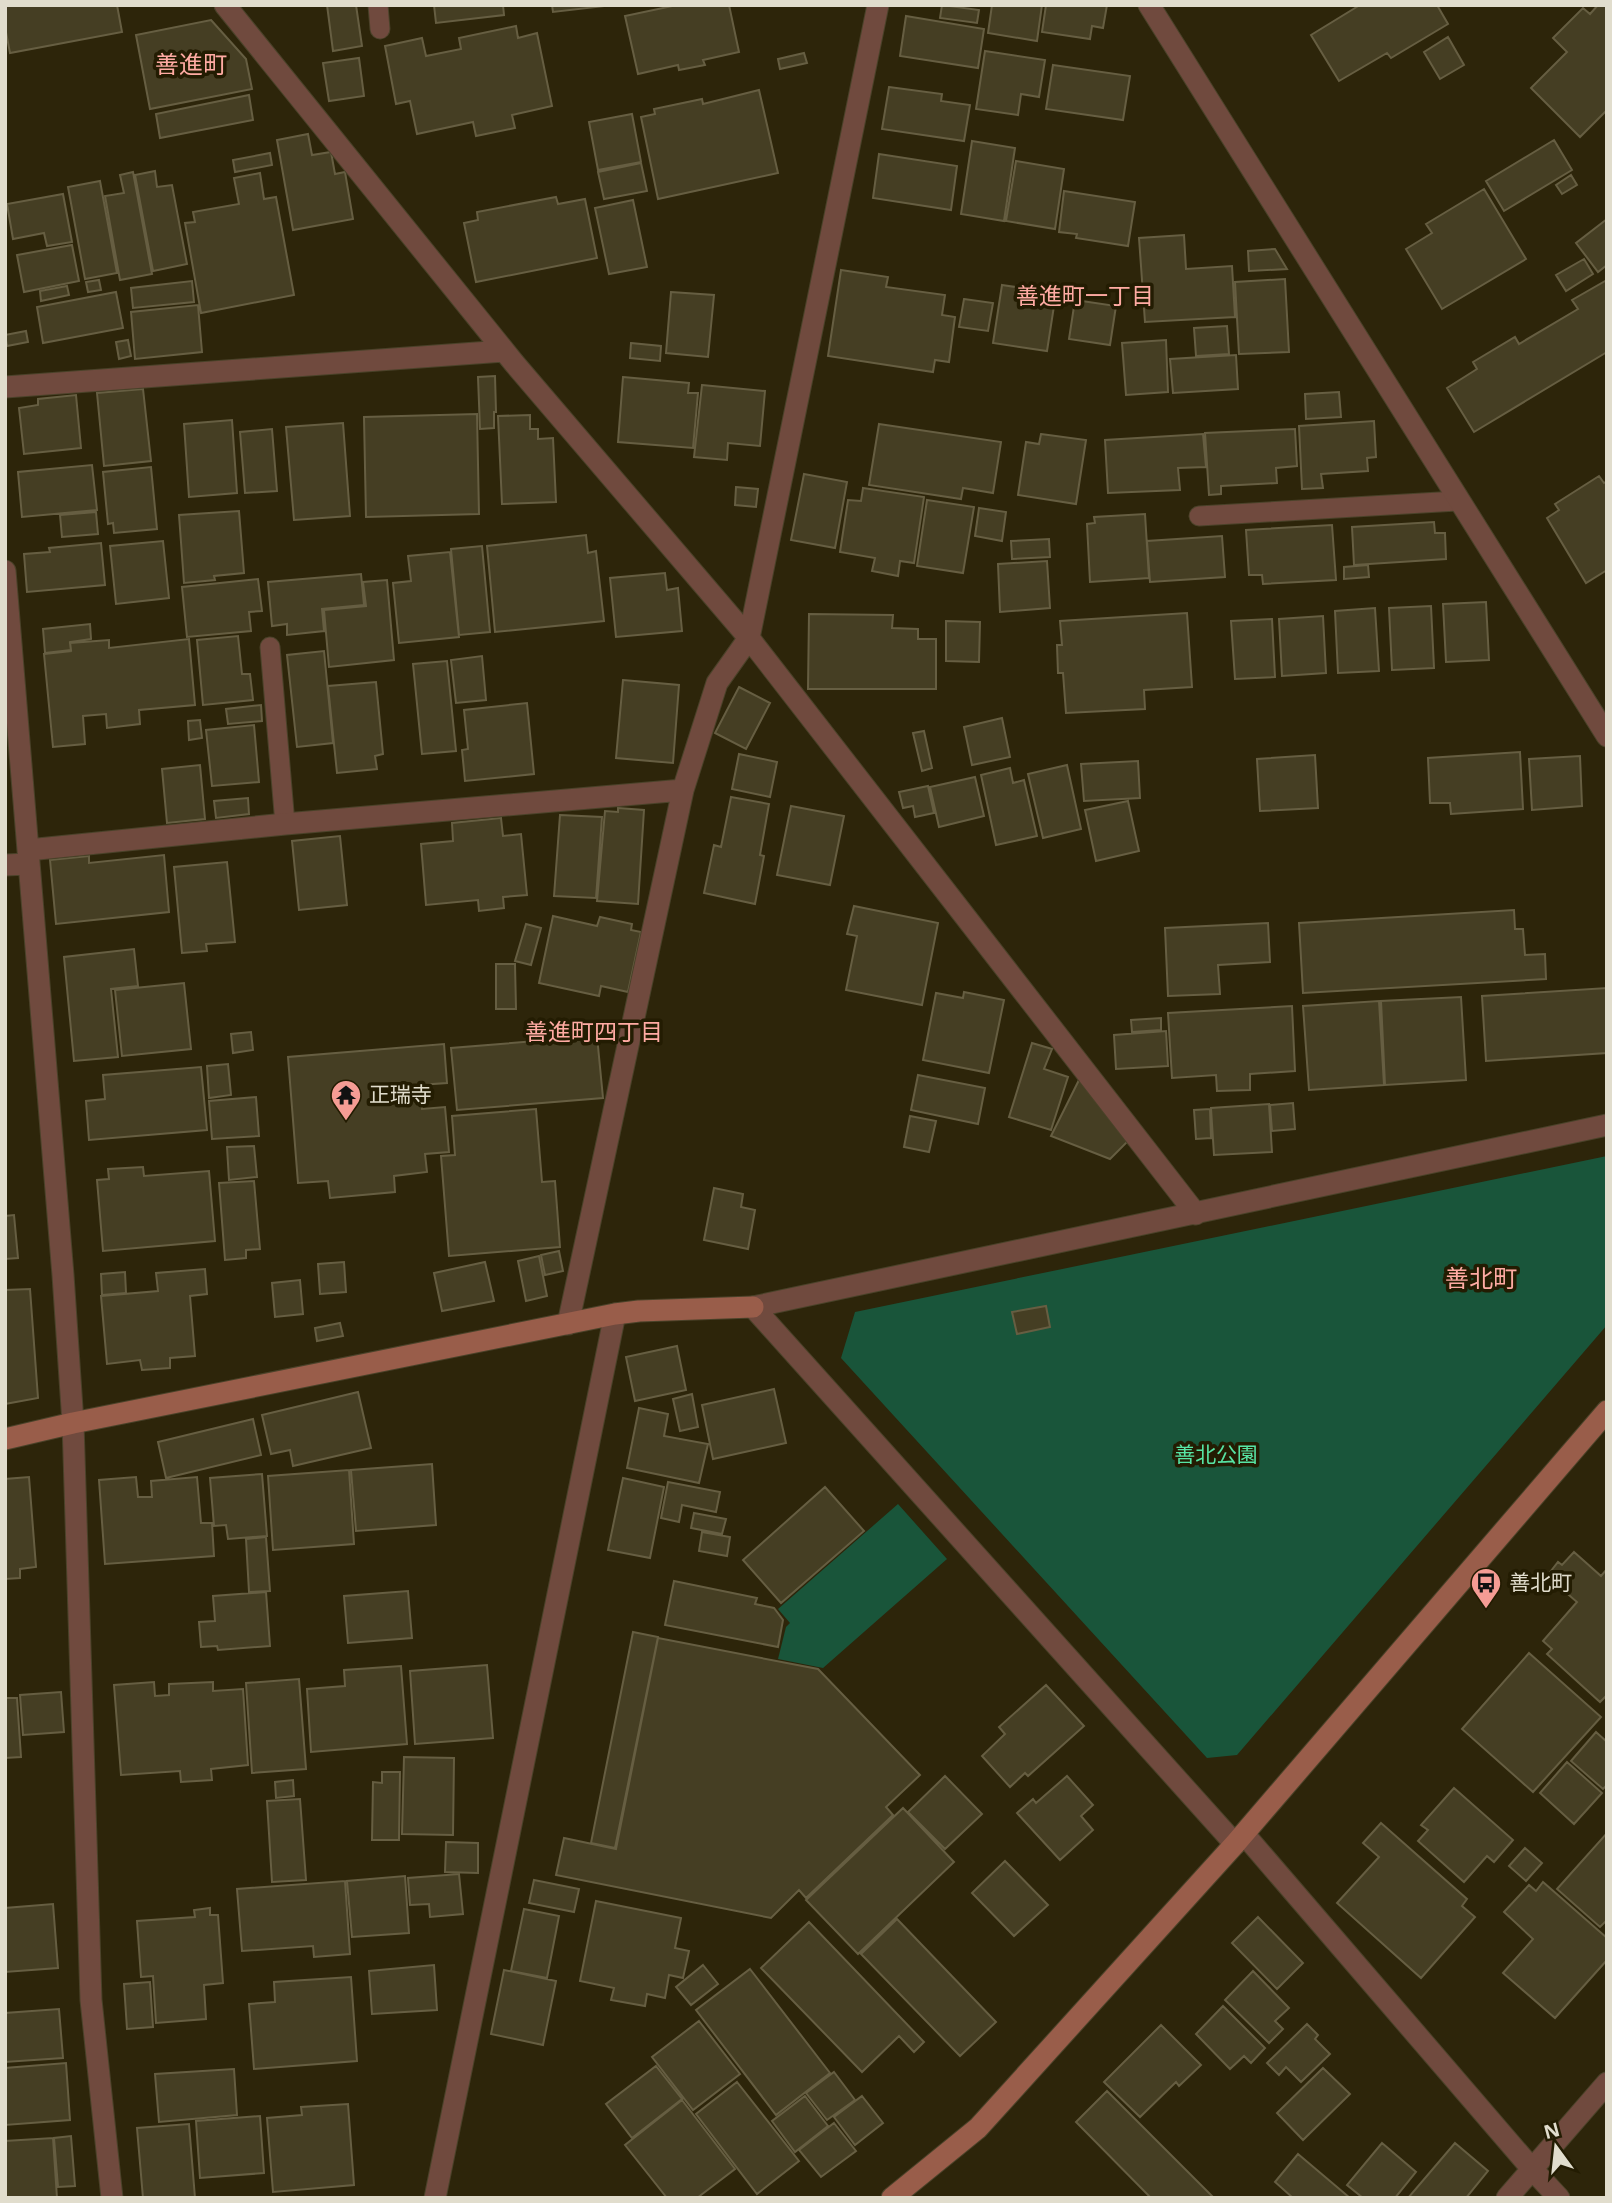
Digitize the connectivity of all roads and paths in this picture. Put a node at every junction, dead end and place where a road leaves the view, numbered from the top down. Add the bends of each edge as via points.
1 (225, 5) edge
2 (378, 5) edge
3 (878, 5) edge
4 (1149, 5) edge
5 (380, 29) dead end
6 (504, 351) junction
7 (5, 387) edge
8 (1457, 500) junction
9 (1199, 516) dead end
10 (5, 571) edge
11 (749, 638) junction
12 (270, 647) dead end
13 (1607, 736) edge
14 (684, 790) junction
15 (285, 824) junction
16 (28, 857) junction
17 (5, 865) edge
18 (1607, 1125) edge
19 (1196, 1214) junction
20 (753, 1307) junction
21 (615, 1314) junction
22 (568, 1324) junction
23 (1607, 1411) edge
24 (73, 1423) junction
25 (5, 1439) edge
26 (1240, 1839) junction
27 (1607, 2083) edge
28 (1532, 2169) junction
29 (112, 2198) edge
30 (435, 2198) edge
31 (892, 2198) edge
32 (1507, 2198) edge
33 (1559, 2198) edge

1 - 6 street
2 - 5 lane
3 - 11 street
4 - 8 street
6 - 7 street
6 - 11 street
8 - 9 lane
8 - 13 street
10 - 16 street
11 - 14 street via 717,683
11 - 19 street
12 - 15 lane
14 - 15 street
14 - 22 street
15 - 16 street
16 - 17 street
16 - 24 street
18 - 19 street
19 - 20 street
20 - 21 street
20 - 26 street
21 - 22 street
21 - 30 street
22 - 24 street
23 - 26 street
24 - 25 street
24 - 29 street via 91,2000
26 - 28 street
26 - 31 street via 978,2128
27 - 28 street
28 - 32 street
28 - 33 street

